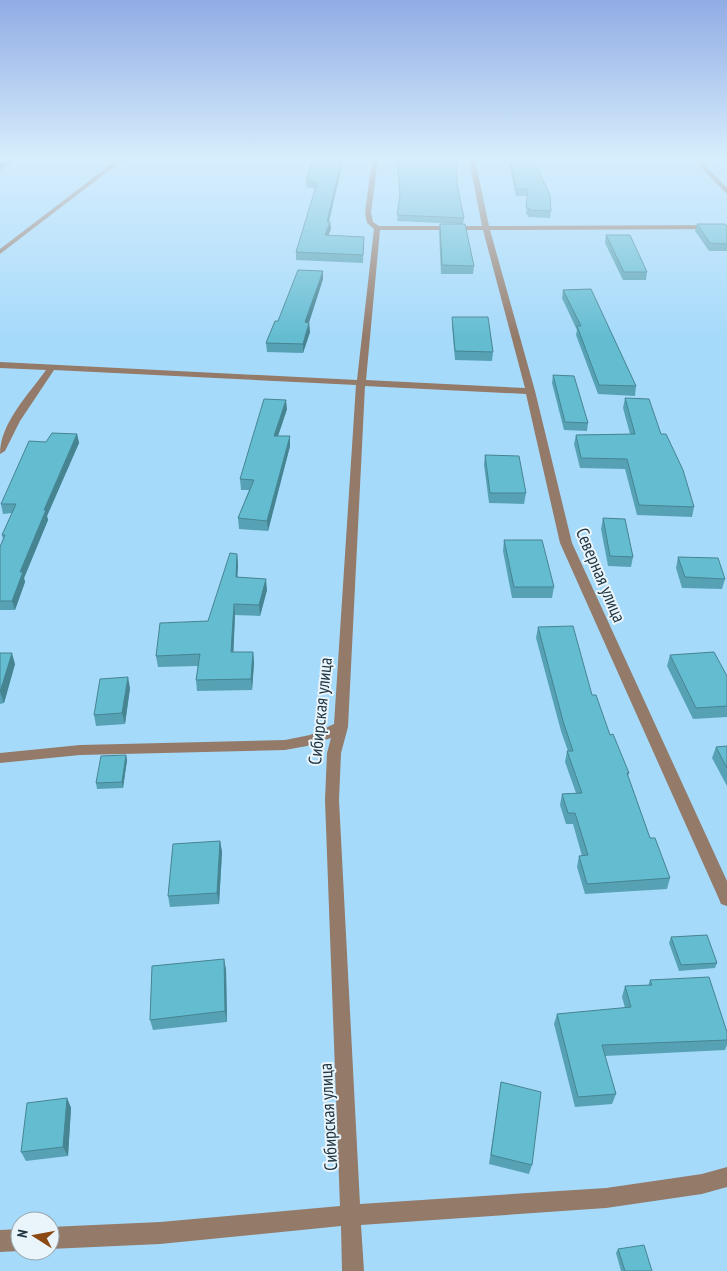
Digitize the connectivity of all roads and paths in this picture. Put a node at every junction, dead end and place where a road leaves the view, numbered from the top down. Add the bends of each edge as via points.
1 (44, 218) edge
2 (369, 218) edge
3 (484, 218) edge
4 (727, 227) edge
5 (377, 228) junction
6 (486, 228) junction
7 (0, 252) edge
8 (0, 365) edge
9 (52, 366) junction
10 (361, 383) junction
11 (530, 390) junction
12 (0, 451) edge
13 (341, 727) junction
14 (0, 758) edge
15 (727, 899) edge
16 (727, 1177) edge
17 (351, 1215) junction
18 (60, 1238) edge
19 (353, 1271) edge

1 - 7 street
2 - 5 street, Сибирская улица
3 - 6 street, Северная улица
4 - 6 street
5 - 6 street
5 - 10 street, Сибирская улица
6 - 11 street, Северная улица
8 - 9 street
9 - 10 street
9 - 12 street via 15,421
10 - 11 street
10 - 13 street, Сибирская улица
11 - 15 street, Северная улица via 566,543
13 - 14 street via 311,741 285,745 80,750
13 - 17 street, Сибирская улица via 334,753 332,800
16 - 17 street via 702,1184 606,1198
17 - 18 street via 160,1233
17 - 19 street, Сибирская улица

